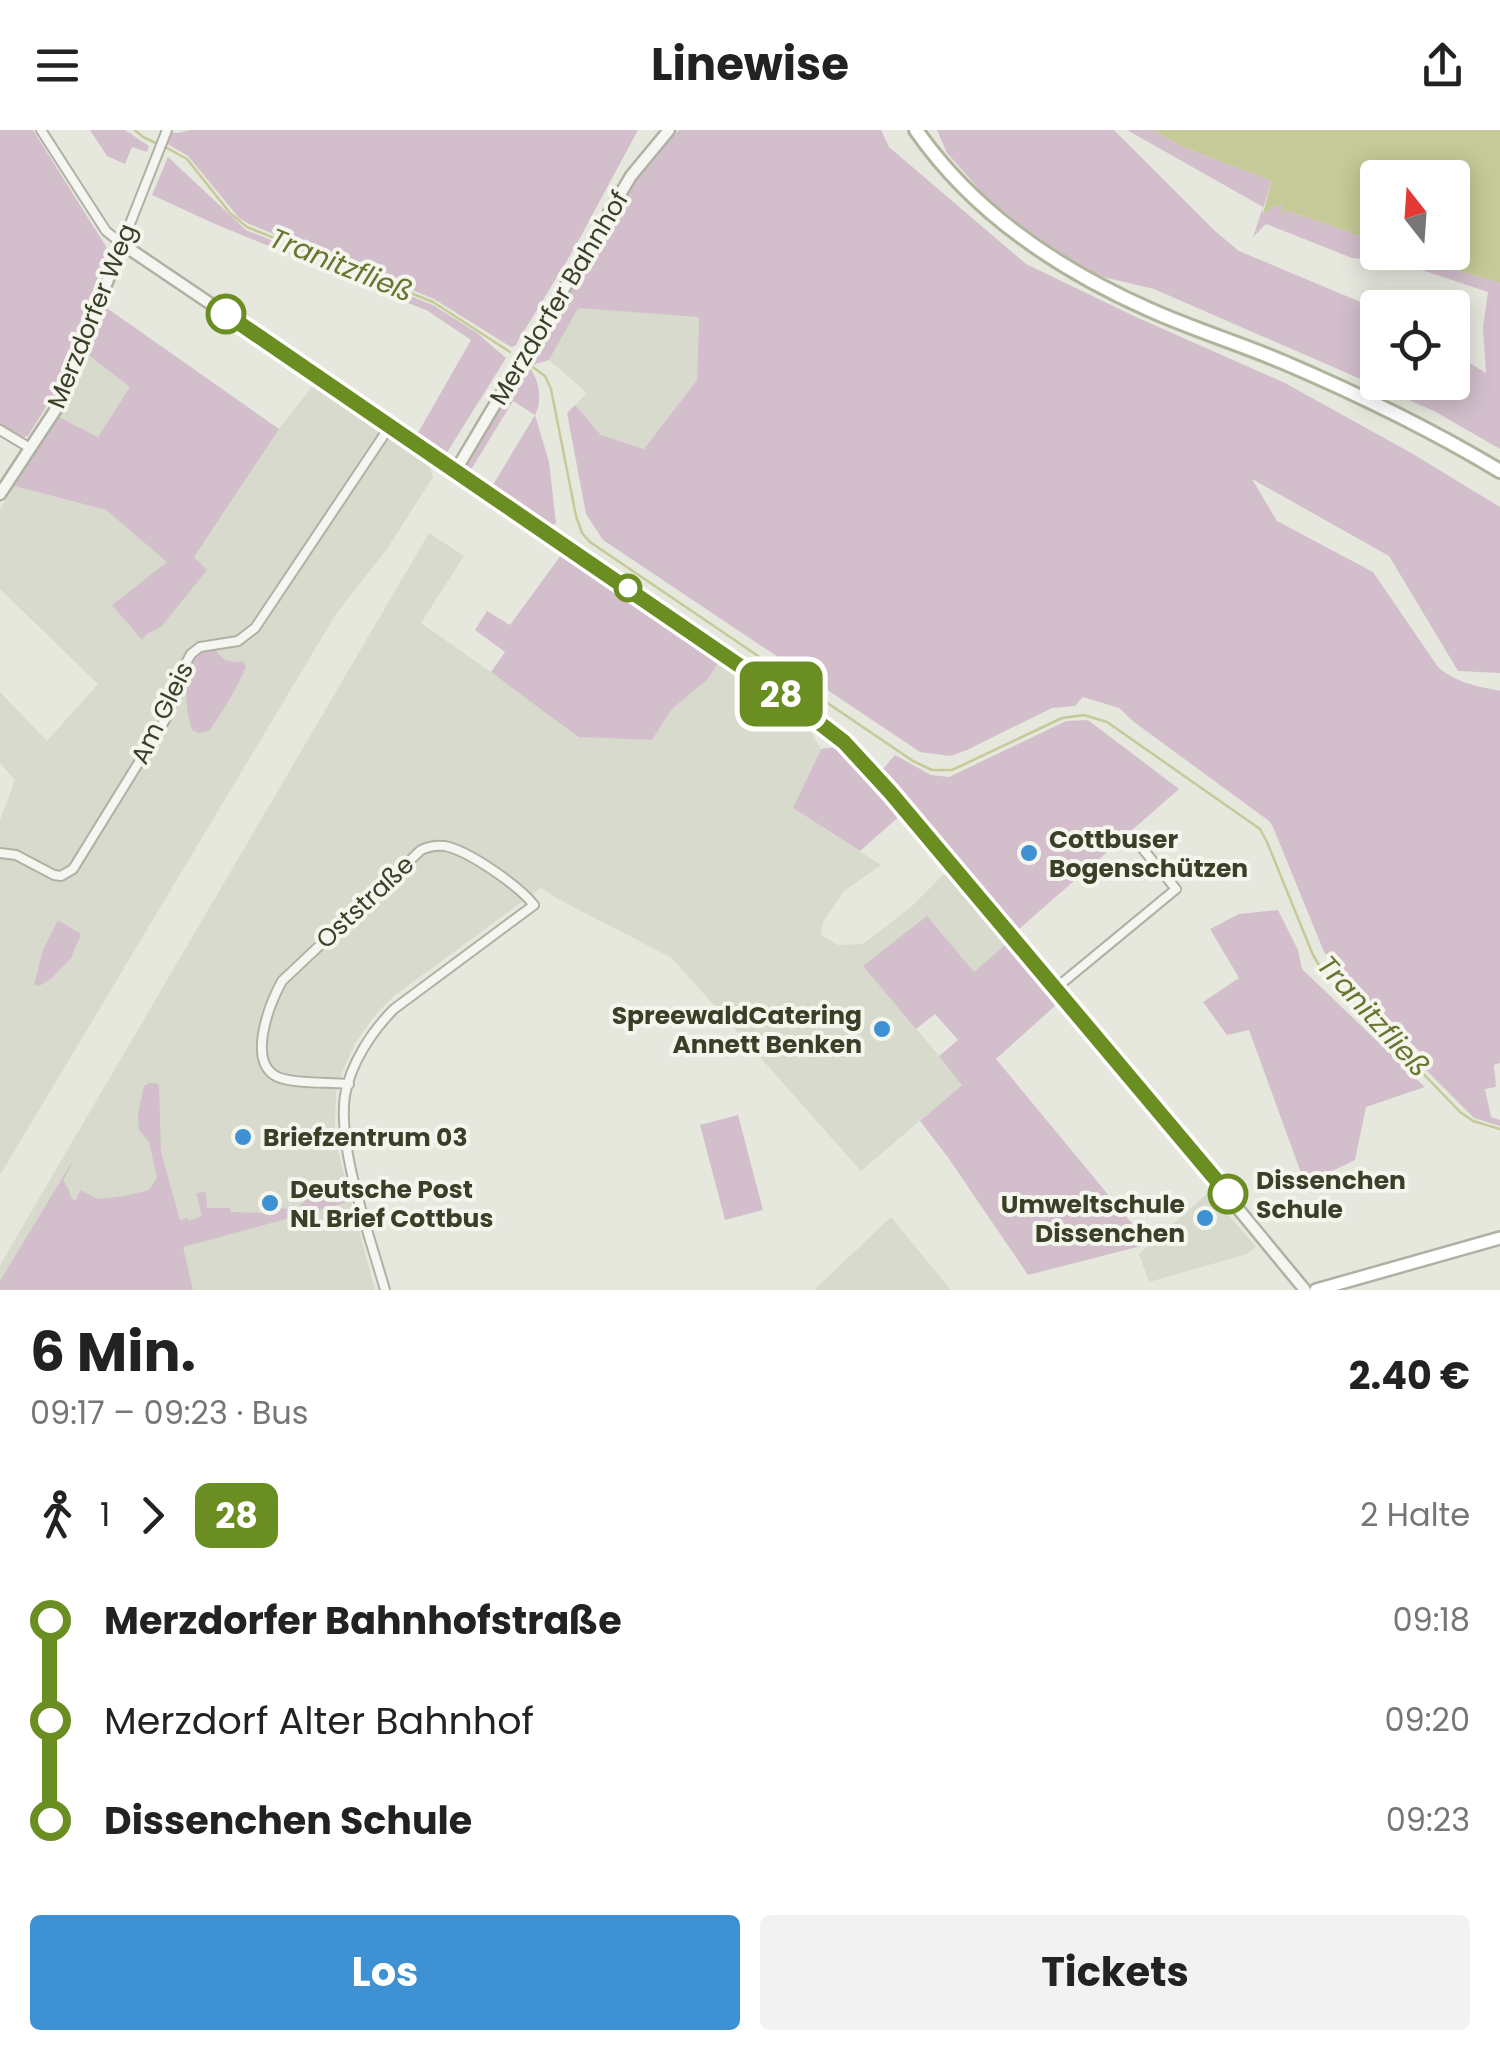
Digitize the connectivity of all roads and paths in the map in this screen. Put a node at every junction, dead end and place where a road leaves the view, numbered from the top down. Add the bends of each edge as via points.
1 (41, 130) edge
2 (669, 130) edge
3 (916, 130) edge
4 (166, 134) edge
5 (122, 244) junction
6 (390, 426) junction
7 (0, 430) edge
8 (30, 448) junction
9 (456, 470) junction
10 (1500, 471) edge
11 (0, 494) edge
12 (1132, 836) dead end
13 (0, 853) edge
14 (1056, 988) junction
15 (348, 1084) junction
16 (1500, 1238) edge
17 (1335, 1287) edge
18 (385, 1290) edge
19 (1305, 1290) edge
20 (1316, 1290) edge

1 - 5 street via 106,231
2 - 9 street, Merzdorfer Bahnhof via 632,176
3 - 10 main road via 986,208 1057,262 1148,309 1370,400
4 - 5 street, Merzdorfer Weg
5 - 6 street
5 - 8 street, Merzdorfer Weg via 58,406
6 - 9 street
6 - 13 street, Am Gleis via 250,634 191,654 165,720 73,869 54,875
7 - 8 street
8 - 11 street, Merzdorfer Weg
9 - 14 street via 844,742
12 - 14 street via 1176,889
14 - 19 street
15 - 15 street, Oststraße via 387,1016 534,905 516,886 450,847 429,846 282,981 261,1041 265,1065 283,1079
15 - 18 street, Oststraße via 346,1150
16 - 17 main road
17 - 20 main road

